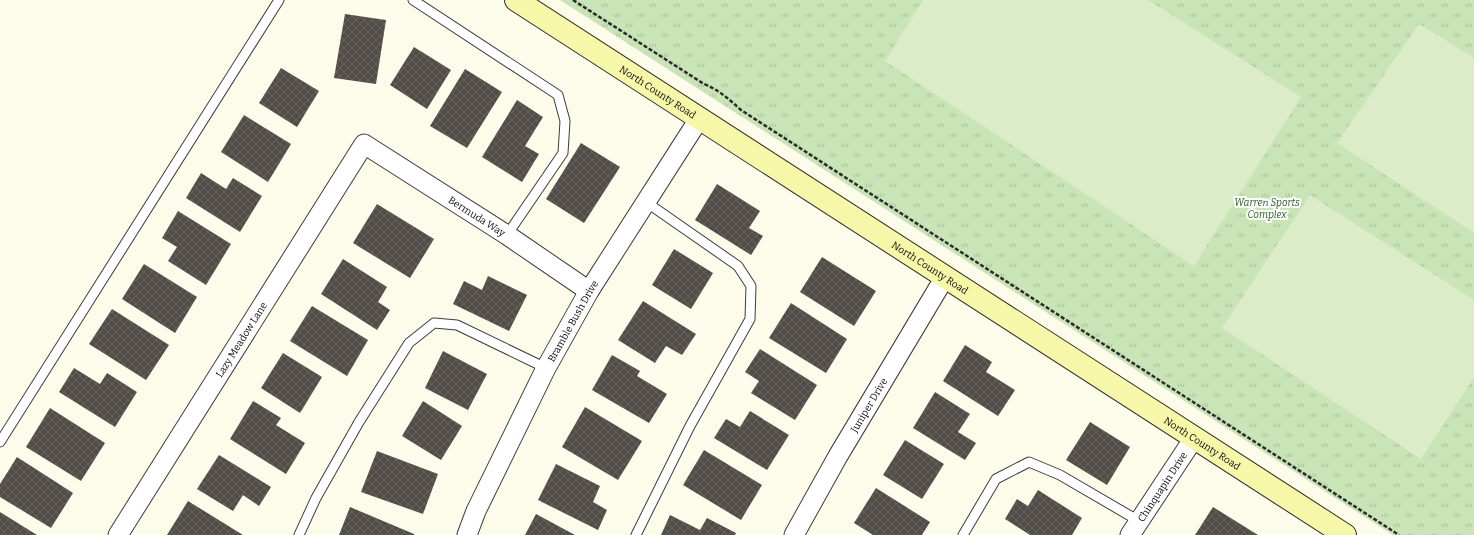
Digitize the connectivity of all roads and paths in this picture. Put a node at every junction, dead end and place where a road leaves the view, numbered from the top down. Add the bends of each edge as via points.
1 (279, 0) edge
2 (413, 0) edge
3 (516, 0) edge
4 (573, 0) edge
5 (699, 119) junction
6 (364, 144) joint
7 (646, 202) junction
8 (507, 235) junction
9 (945, 277) junction
10 (589, 291) junction
11 (546, 368) junction
12 (1194, 438) junction
13 (0, 442) edge
14 (1135, 528) edge
15 (118, 535) edge
16 (299, 535) edge
17 (467, 535) edge
18 (636, 535) edge
19 (794, 535) edge
20 (963, 535) edge
21 (1345, 535) edge
22 (1399, 535) edge

1 - 13 lane
2 - 8 lane via 558,95 565,121 563,153
3 - 5 street, North County Road
4 - 22 path via 724,95 741,110
5 - 7 street, Bramble Bush Drive
5 - 9 street, North County Road
6 - 8 street, Bermuda Way
6 - 15 street, Lazy Meadow Lane
7 - 10 street, Bramble Bush Drive
7 - 18 lane via 738,266 751,286 750,319 690,426
8 - 10 street, Bermuda Way
9 - 12 street, North County Road
9 - 19 street, Juniper Drive
10 - 11 street, Bramble Bush Drive
11 - 16 lane via 457,325 434,323 409,343 359,422 316,498
11 - 17 street, Bramble Bush Drive via 476,511
12 - 14 street, Chinquapin Drive
12 - 21 street, North County Road
14 - 20 lane via 1060,475 1029,462 996,479

